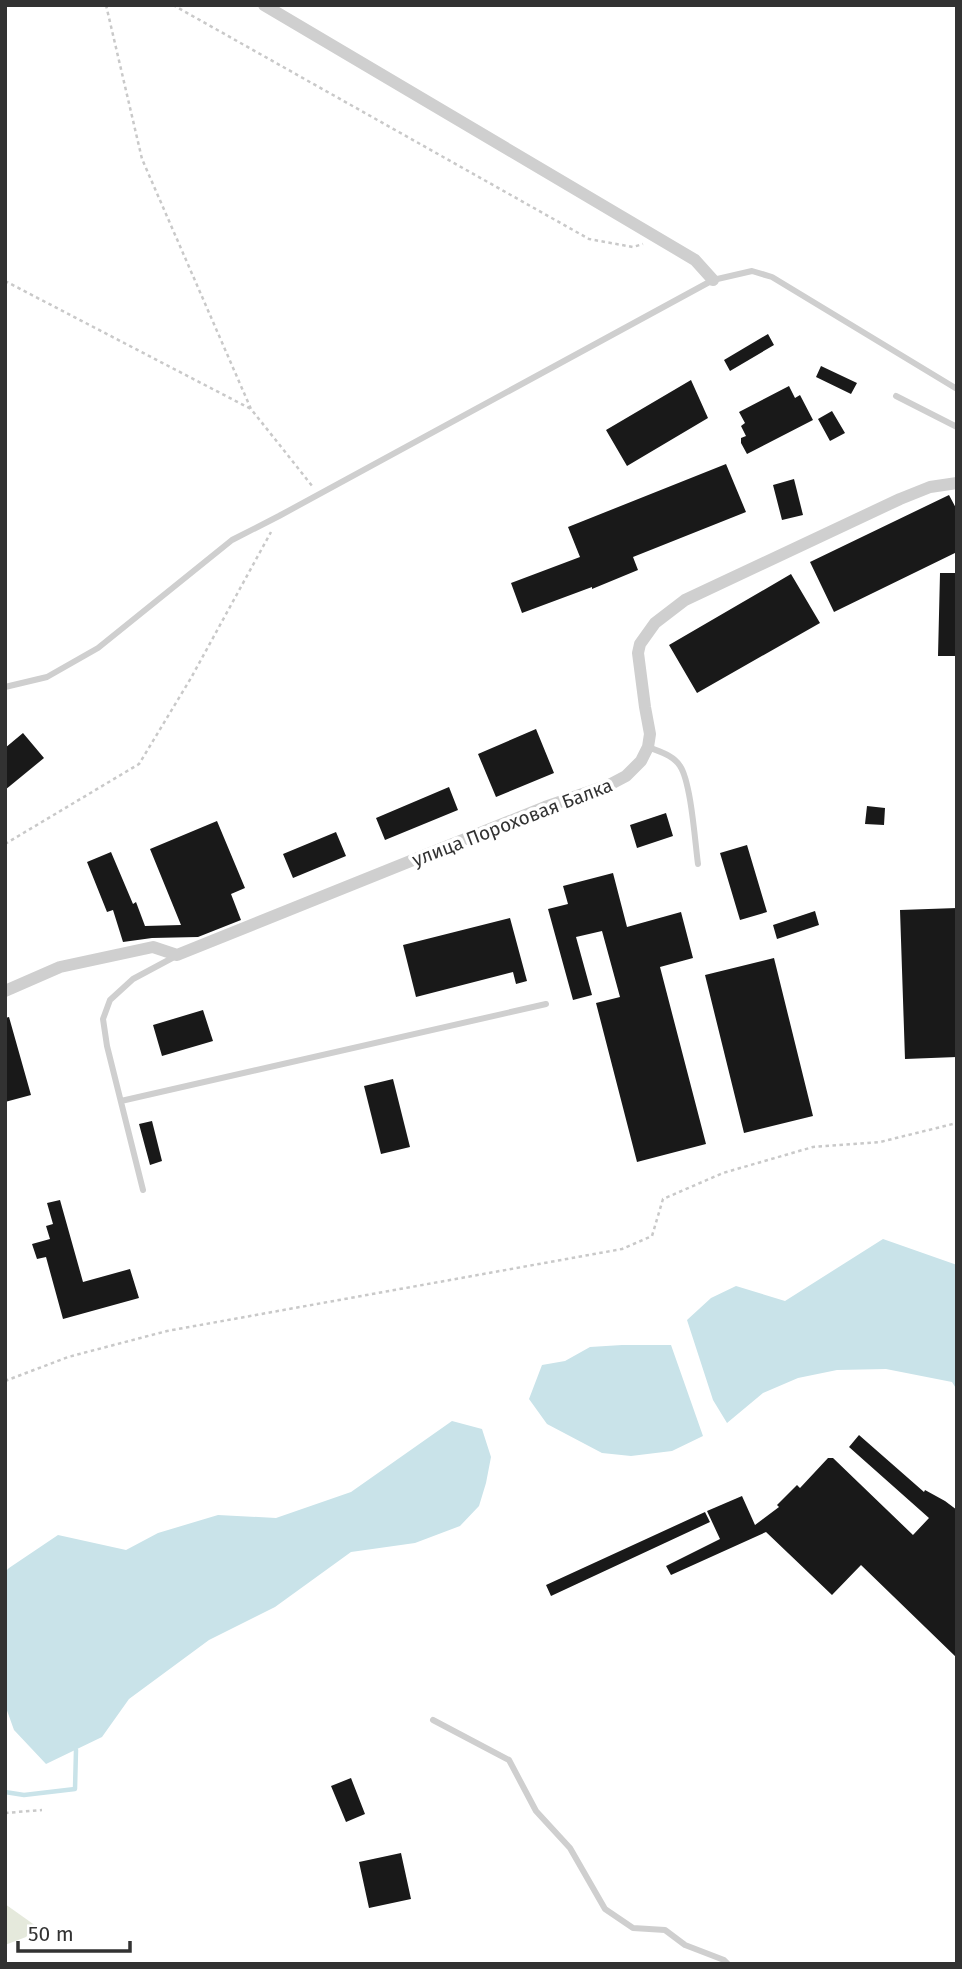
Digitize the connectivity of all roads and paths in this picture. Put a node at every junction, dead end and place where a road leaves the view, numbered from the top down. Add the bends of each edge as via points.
1 (106, 5) edge
2 (173, 5) edge
3 (264, 5) edge
4 (660, 240) junction
5 (713, 280) junction
6 (5, 281) edge
7 (957, 390) edge
8 (897, 396) dead end
9 (251, 409) junction
10 (957, 427) edge
11 (957, 483) edge
12 (319, 495) junction
13 (279, 516) junction
14 (5, 687) edge
15 (648, 747) junction
16 (5, 844) edge
17 (698, 864) dead end
18 (177, 956) junction
19 (5, 991) edge
20 (546, 1004) dead end
21 (121, 1101) junction
22 (957, 1123) edge
23 (143, 1190) dead end
24 (5, 1381) edge
25 (433, 1720) dead end
26 (43, 1810) dead end
27 (5, 1813) edge
28 (728, 1964) edge

1 - 9 path via 142,159
2 - 4 path via 589,239 633,247
3 - 4 street
4 - 5 street via 695,260
5 - 7 lane via 752,271 772,277
5 - 12 lane
6 - 9 path
8 - 10 lane
9 - 12 path
11 - 15 street via 930,486 876,510 685,600 655,623 638,653
12 - 13 lane
13 - 14 lane via 232,540 98,648 47,677
13 - 16 path via 139,764
15 - 17 lane via 670,756 681,767
15 - 18 street, улица Пороховая Балка via 626,776 610,785
18 - 19 street via 153,947 60,967
18 - 21 lane via 133,979 110,1000 103,1019
20 - 21 lane
21 - 23 lane
22 - 24 path via 880,1142 813,1147 723,1173 663,1199 652,1236 622,1249 167,1331 68,1357
25 - 28 lane via 509,1760 536,1811 570,1848 605,1909 633,1928 666,1930 685,1945
26 - 27 path

